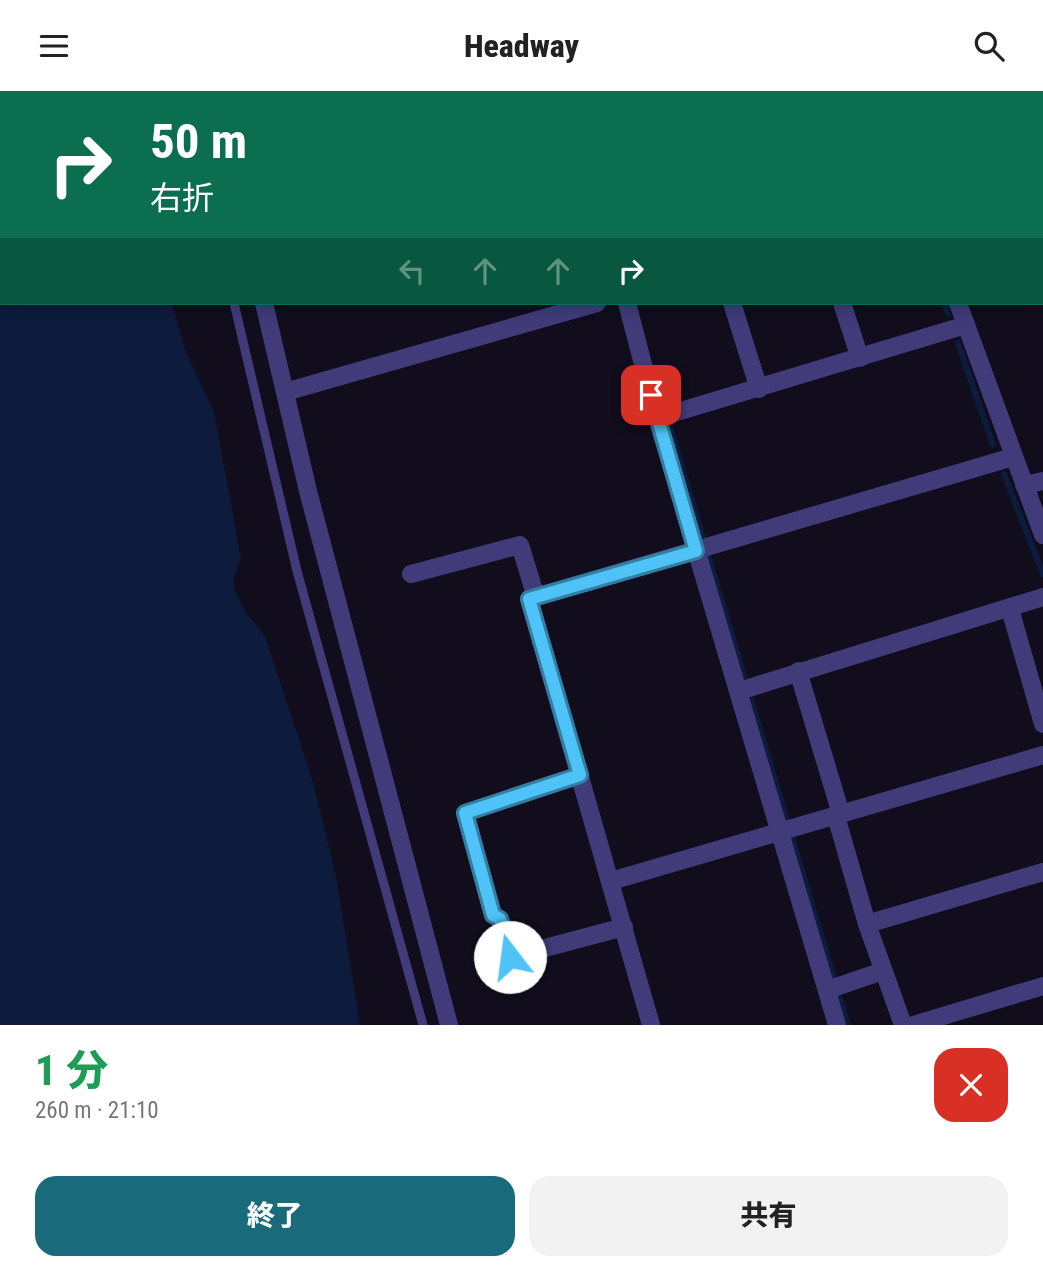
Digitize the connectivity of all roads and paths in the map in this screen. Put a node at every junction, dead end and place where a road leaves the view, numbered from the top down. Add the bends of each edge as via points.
1 (234, 305) edge
2 (264, 305) edge
3 (590, 305) edge
4 (628, 305) edge
5 (733, 305) edge
6 (843, 305) edge
7 (959, 305) edge
8 (966, 325) junction
9 (860, 358) junction
10 (759, 389) junction
11 (285, 392) junction
12 (664, 416) junction
13 (1013, 457) junction
14 (1043, 481) edge
15 (1024, 485) junction
16 (1043, 535) edge
17 (703, 549) junction
18 (411, 574) dead end
19 (536, 597) junction
20 (1043, 597) edge
21 (1010, 609) junction
22 (798, 671) junction
23 (745, 689) junction
24 (1043, 724) edge
25 (1043, 755) edge
26 (580, 775) junction
27 (839, 815) junction
28 (787, 830) junction
29 (1043, 872) edge
30 (611, 881) junction
31 (867, 924) junction
32 (624, 927) junction
33 (883, 971) junction
34 (1043, 986) edge
35 (834, 987) junction
36 (423, 1025) edge
37 (449, 1025) edge
38 (651, 1025) edge
39 (837, 1025) edge
40 (903, 1025) edge
41 (913, 1025) edge

1 - 36 lane via 297,571
2 - 11 street
3 - 11 street
4 - 12 street
5 - 10 street
6 - 9 street
7 - 8 street
8 - 9 street
8 - 13 street
9 - 10 street
10 - 12 street
11 - 37 street
12 - 17 street
13 - 15 street
13 - 17 street
14 - 15 street
15 - 16 street
17 - 19 street
17 - 23 street
18 - 19 street via 520,545
19 - 26 street via 529,599
20 - 21 street
21 - 22 street
21 - 24 street
22 - 23 street
22 - 27 street
23 - 28 street
25 - 27 street
26 - 30 street
26 - 32 street via 465,813 493,915 500,919 510,957
27 - 28 street
27 - 31 street
28 - 30 street
28 - 35 street
29 - 31 street
30 - 32 street
31 - 33 street
32 - 38 street
33 - 35 street
33 - 40 street
34 - 41 street
35 - 39 street

